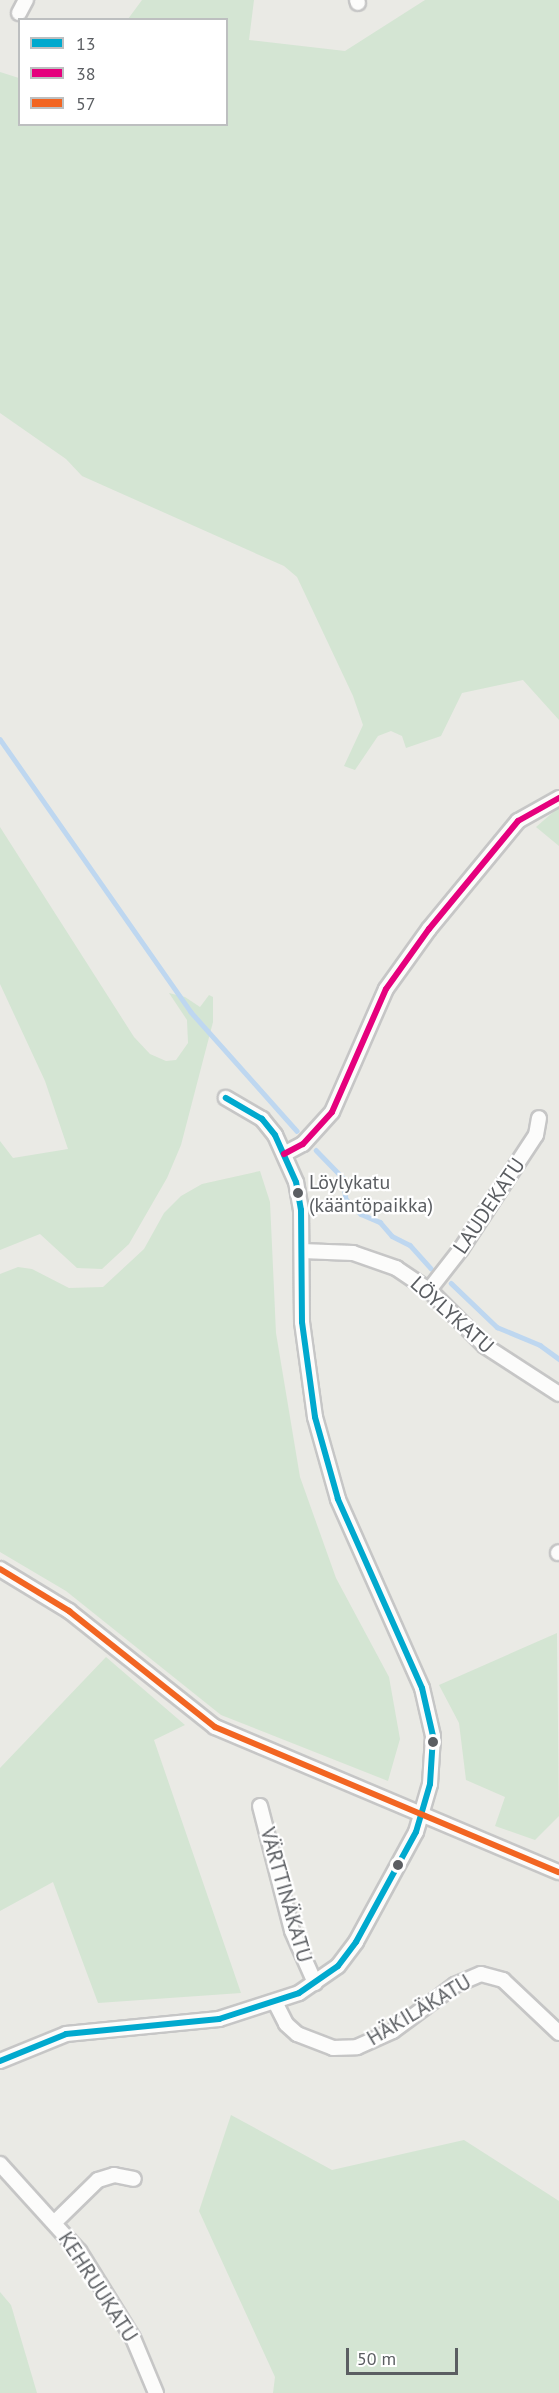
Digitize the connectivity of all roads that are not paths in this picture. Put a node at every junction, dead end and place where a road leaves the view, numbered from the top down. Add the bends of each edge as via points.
1 (26, 0) edge
2 (19, 13) dead end
3 (559, 798) edge
4 (226, 1098) dead end
5 (539, 1118) dead end
6 (284, 1154) junction
7 (302, 1251) junction
8 (429, 1290) junction
9 (559, 1394) edge
10 (0, 1569) edge
11 (260, 1806) dead end
12 (423, 1813) junction
13 (559, 1872) edge
14 (315, 1983) junction
15 (276, 2004) junction
16 (559, 2033) edge
17 (0, 2061) edge
18 (0, 2164) edge
19 (134, 2179) dead end
20 (55, 2222) junction
21 (156, 2393) edge

1 - 2 street
3 - 6 street via 518,821 429,929 386,989 332,1113 303,1144
4 - 6 street via 262,1119
5 - 8 street, LAUDEKATU via 536,1135 461,1250
6 - 7 street via 296,1182
7 - 8 street, LÖYLYKATU via 339,1250 375,1259
7 - 12 street via 302,1322 325,1455 358,1551 422,1688 430,1715 433,1760
8 - 9 street, LÖYLYKATU via 485,1346
10 - 12 street via 69,1611 214,1727
11 - 14 street, VÄRTTINÄKATU via 292,1931
12 - 13 street
12 - 14 street via 399,1867 356,1942 338,1966
14 - 15 street
15 - 16 street, HÄKILÄKATU via 285,2024 297,2034 333,2048 357,2048 393,2031 455,1985 481,1974 503,1980
15 - 17 street via 219,2019 66,2034
18 - 20 street, KEHRUUKATU
19 - 20 street via 114,2175 98,2180
20 - 21 street, KEHRUUKATU via 79,2251 133,2338

